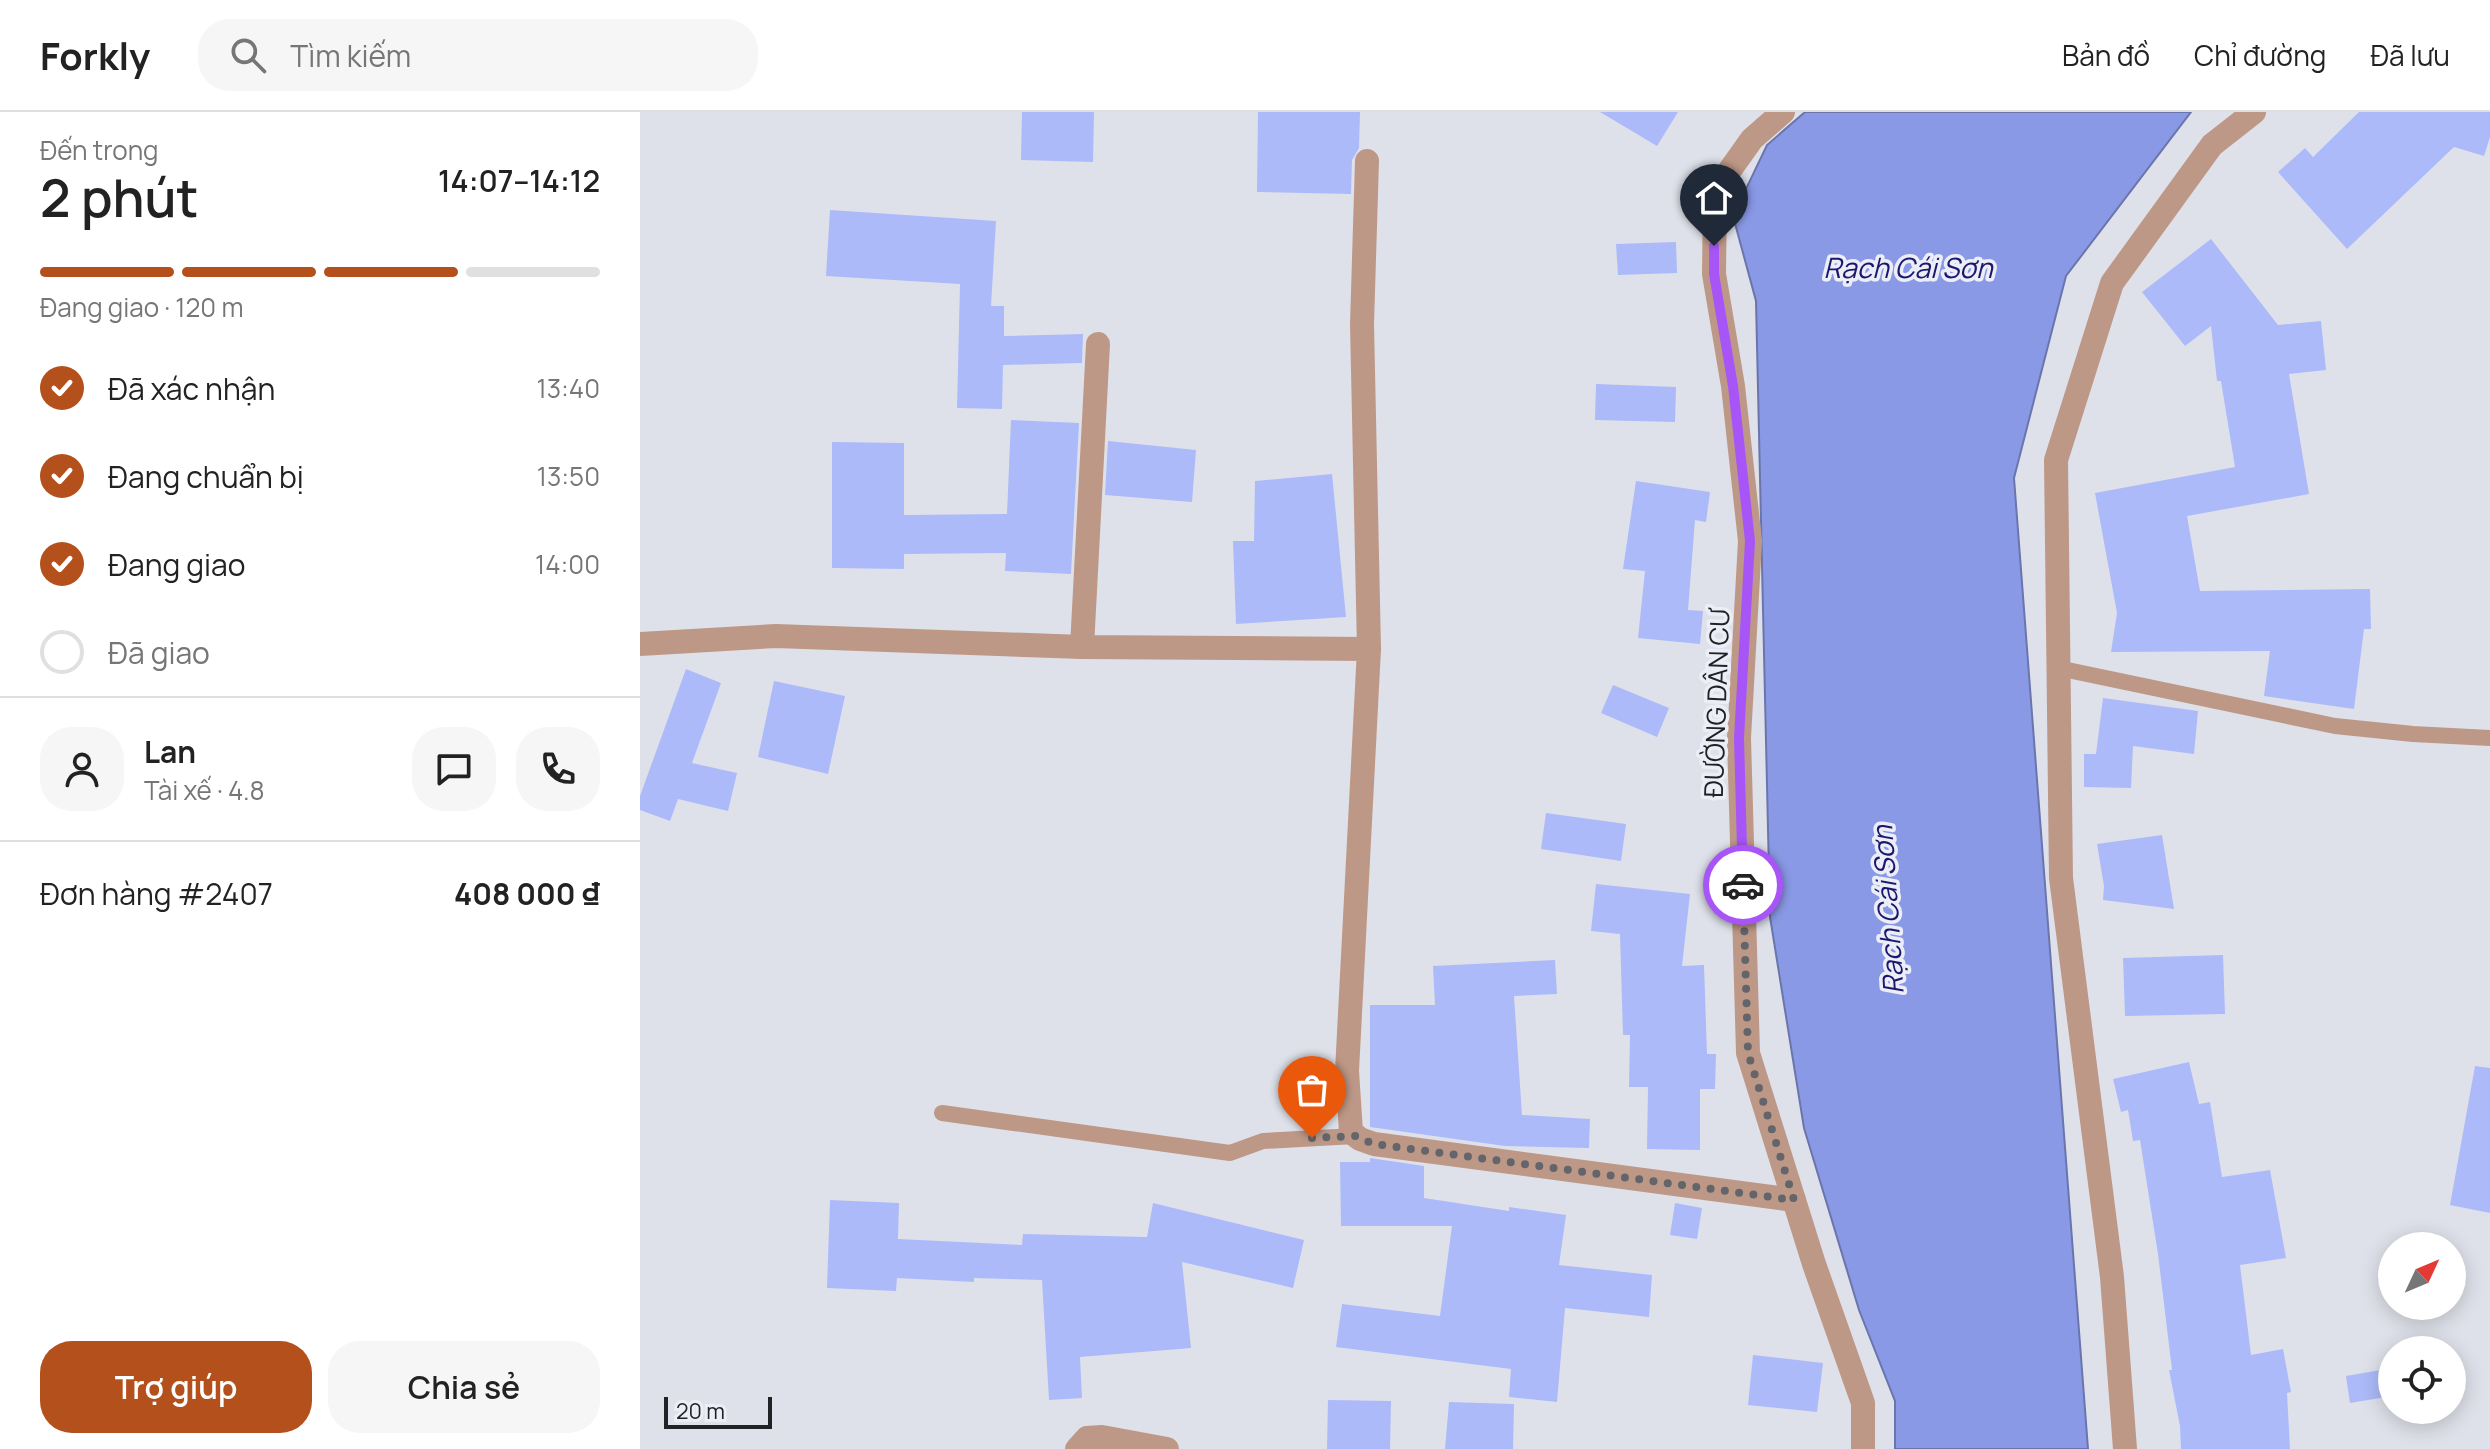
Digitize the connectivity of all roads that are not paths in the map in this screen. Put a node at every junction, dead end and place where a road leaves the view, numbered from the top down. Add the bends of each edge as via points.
1 (1783, 112) edge
2 (2254, 112) edge
3 (1367, 161) dead end
4 (1098, 344) dead end
5 (640, 644) edge
6 (1082, 647) junction
7 (1369, 649) junction
8 (2058, 668) junction
9 (2490, 738) edge
10 (942, 1113) dead end
11 (1355, 1136) junction
12 (1794, 1200) junction
13 (1077, 1449) edge
14 (1167, 1449) edge
15 (1863, 1449) edge
16 (2125, 1449) edge

1 - 12 street, ĐƯỜNG DÂN CƯ via 1752,139 1715,191 1714,274 1750,541 1739,738 1748,1053
2 - 8 street via 2212,145 2112,283 2056,460
3 - 7 street via 1362,324
4 - 6 street
5 - 6 street via 776,636
6 - 7 street
7 - 11 street via 1347,1071
8 - 9 lane via 2335,726
8 - 16 street via 2061,878 2112,1277
10 - 11 lane via 1230,1153 1263,1141
11 - 12 street via 1374,1144
12 - 15 street, ĐƯỜNG DÂN CƯ via 1863,1403
13 - 14 street via 1087,1438 1102,1437

